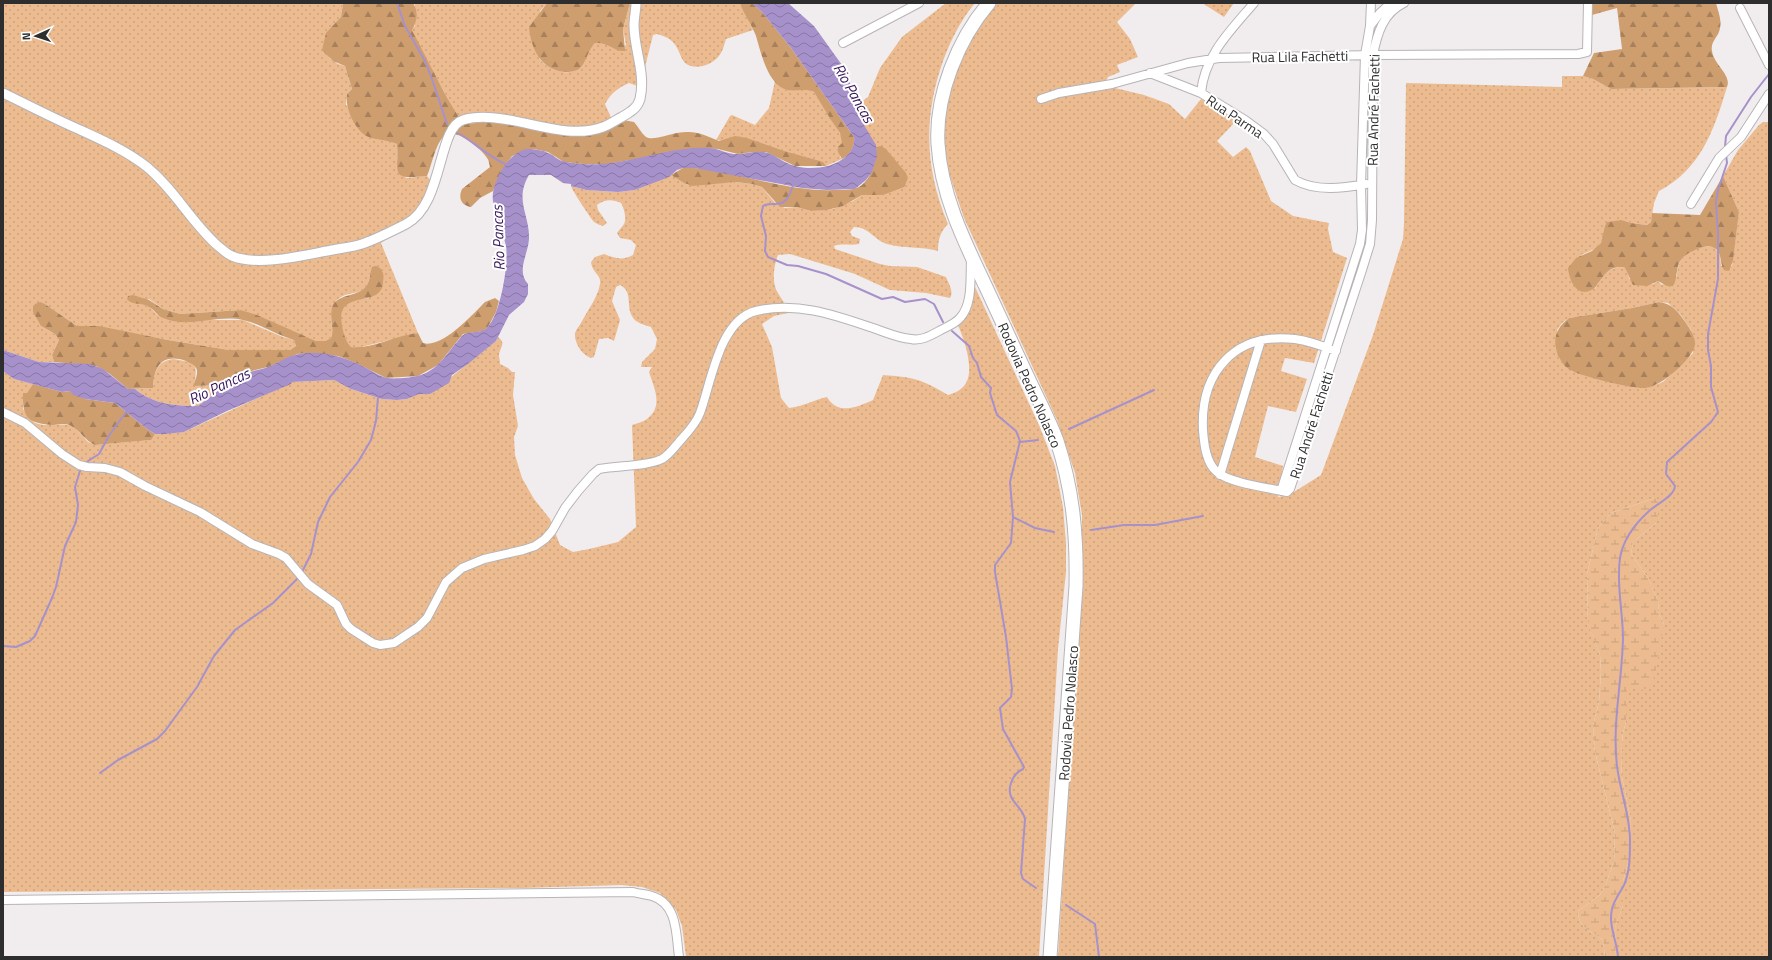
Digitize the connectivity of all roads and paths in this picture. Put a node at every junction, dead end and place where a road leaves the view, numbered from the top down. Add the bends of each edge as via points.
1 (636, 3) edge
2 (918, 3) edge
3 (989, 3) edge
4 (1254, 3) edge
5 (1371, 3) edge
6 (1391, 3) edge
7 (1404, 3) edge
8 (1588, 3) edge
9 (1740, 8) dead end
10 (1370, 26) junction
11 (843, 43) dead end
12 (1369, 55) junction
13 (1210, 60) junction
14 (1769, 65) edge
15 (1149, 73) junction
16 (3, 93) edge
17 (1201, 93) junction
18 (1769, 94) edge
19 (1041, 99) dead end
20 (1373, 184) junction
21 (1362, 185) junction
22 (1691, 204) dead end
23 (1362, 219) junction
24 (1372, 220) junction
25 (971, 255) junction
26 (1261, 340) junction
27 (1327, 348) junction
28 (1336, 351) junction
29 (3, 412) edge
30 (1220, 475) junction
31 (1281, 491) junction
32 (3, 900) edge
33 (679, 957) edge
34 (1050, 957) edge

1 - 16 street via 634,25 642,74 640,99 636,109 602,128 582,131 560,130 491,118 460,120 447,140 427,204 414,220 361,244 276,260 232,256 200,228 171,190 147,167 102,140
2 - 11 street
3 - 25 highway, Rodovia Pedro Nolasco via 968,30 956,54 941,102 938,142 946,191
4 - 13 street via 1224,38
5 - 10 street
6 - 10 street, Rua André Fachetti
7 - 12 street, Rua André Fachetti via 1386,19
8 - 12 street, Rua Lila Fachetti via 1587,52
9 - 14 street
10 - 12 street, Rua André Fachetti
12 - 13 street, Rua Lila Fachetti
12 - 20 street, Rua André Fachetti
12 - 21 street, Rua André Fachetti
13 - 15 street, Rua Lila Fachetti
13 - 17 street
15 - 17 street, Rua Parma
15 - 19 street, Rua Lila Fachetti via 1112,84
17 - 21 street, Rua Parma via 1264,134 1295,180 1319,188
18 - 22 street via 1741,137 1719,158
20 - 21 street, Rua Parma
20 - 24 street, Rua André Fachetti
21 - 23 street, Rua André Fachetti
23 - 24 street
23 - 27 street, Rua André Fachetti via 1360,244
24 - 28 street, Rua André Fachetti via 1370,244
25 - 29 street via 970,292 964,312 960,319 930,336 911,340 811,309 780,308 756,311 742,317 716,356 699,414 669,454 654,461 599,469 578,491 545,539 535,546 484,559 462,568 446,582 427,618 404,637 386,645 373,643 351,629 337,605 308,584 283,556 252,544 200,512 120,472 79,465 25,422
25 - 34 highway, Rodovia Pedro Nolasco via 1053,432 1072,500 1076,542 1076,586
26 - 27 street via 1297,340
26 - 30 street
26 - 30 street via 1232,353 1220,364 1205,396 1202,413 1207,455
27 - 28 street
27 - 31 street, Rua André Fachetti
28 - 31 street, Rua André Fachetti via 1289,492
30 - 31 street
32 - 33 street via 633,892 652,896 671,910

